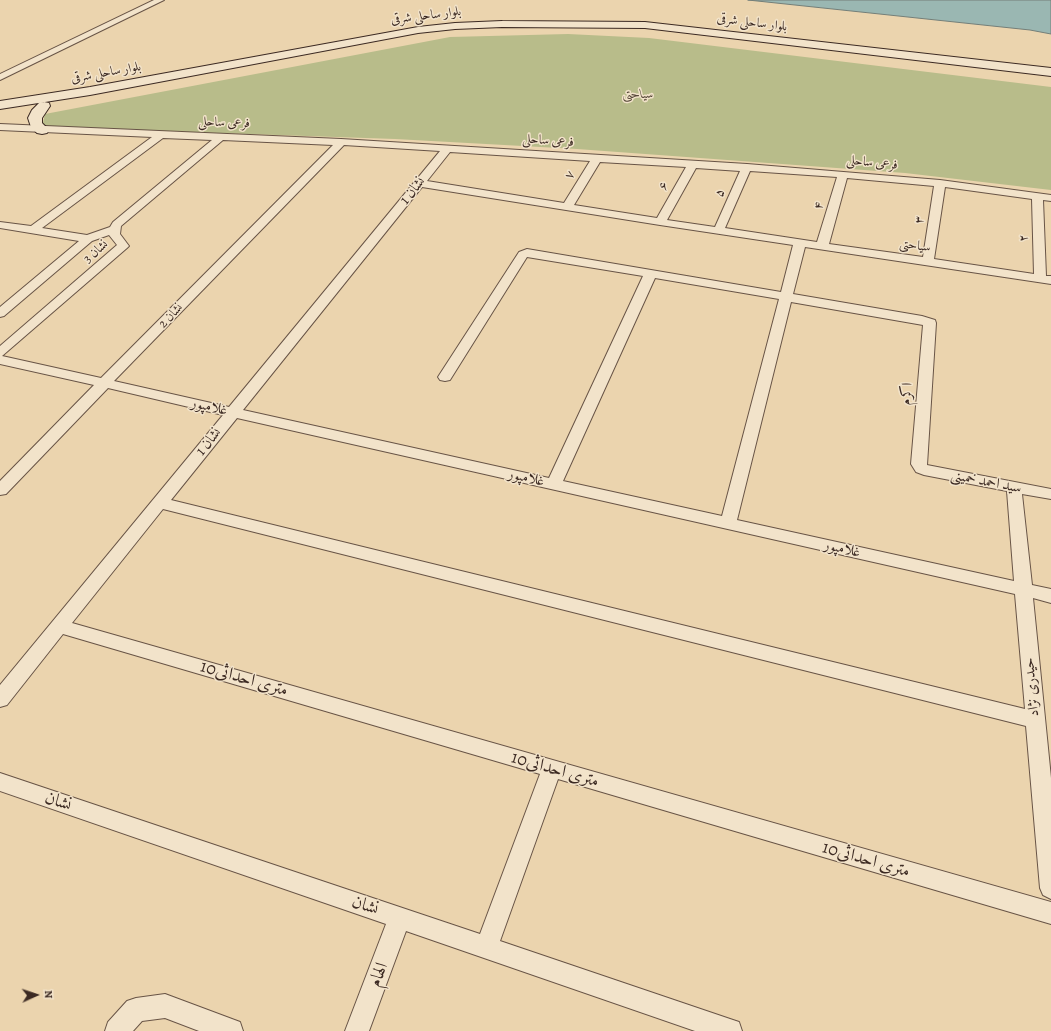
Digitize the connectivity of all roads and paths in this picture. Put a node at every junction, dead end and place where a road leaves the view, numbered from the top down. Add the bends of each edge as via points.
1 (160, 0) edge
2 (1051, 72) edge
3 (0, 78) edge
4 (1051, 81) edge
5 (44, 106) junction
6 (2, 112) edge
7 (0, 127) edge
8 (42, 130) junction
9 (161, 135) junction
10 (220, 137) junction
11 (341, 142) junction
12 (448, 148) junction
13 (597, 158) junction
14 (693, 164) junction
15 (747, 167) junction
16 (843, 174) junction
17 (420, 183) junction
18 (940, 184) junction
19 (1037, 196) junction
20 (1051, 198) edge
21 (567, 207) junction
22 (660, 222) junction
23 (0, 225) edge
24 (33, 230) junction
25 (114, 230) junction
26 (719, 230) junction
27 (88, 239) junction
28 (800, 242) junction
29 (822, 246) junction
30 (928, 262) junction
31 (650, 274) junction
32 (1045, 279) edge
33 (786, 298) junction
34 (0, 313) edge
35 (0, 353) edge
36 (0, 360) edge
37 (444, 377) dead end
38 (105, 383) junction
39 (233, 412) junction
40 (921, 468) joint
41 (554, 484) junction
42 (1014, 487) junction
43 (0, 490) edge
44 (1051, 494) edge
45 (159, 503) junction
46 (728, 523) junction
47 (1023, 589) junction
48 (1051, 596) edge
49 (60, 626) junction
50 (0, 699) edge
51 (1036, 720) junction
52 (552, 769) junction
53 (0, 782) edge
54 (1046, 792) edge
55 (1051, 888) edge
56 (1051, 913) edge
57 (400, 918) junction
58 (486, 948) junction
59 (117, 1031) edge
60 (231, 1031) edge
61 (357, 1031) edge
62 (730, 1031) edge

1 - 3 street
2 - 6 main road, بلوار ساحلی شرقی via 645,25 502,24 418,30 90,91
4 - 5 main road, بلوار ساحلی شرقی via 642,32 503,30 425,36 94,99
5 - 6 main road, بلوار ساحلی شرقی
5 - 8 main road via 35,118 36,124
6 - 8 street, فرعی ساحلی
7 - 8 street, فرعی ساحلی
8 - 9 street, فرعی ساحلی
9 - 10 street, فرعی ساحلی
9 - 24 street
10 - 11 street, فرعی ساحلی
10 - 25 street, نشان 3 via 117,224
11 - 12 street, فرعی ساحلی
11 - 38 street, نشان 2
12 - 13 street, فرعی ساحلی
12 - 17 street, نشان 1
13 - 14 street, فرعی ساحلی
13 - 21 street, ۷
14 - 15 street, فرعی ساحلی
14 - 22 street, ۶
15 - 16 street, فرعی ساحلی
15 - 26 street, ۵
16 - 18 street, فرعی ساحلی
16 - 29 street, ۴
17 - 21 street, سیاحتی
17 - 39 street, نشان 1
18 - 19 street, فرعی ساحلی
18 - 30 street, ۳
19 - 20 street, فرعی ساحلی
19 - 32 street, ۲
21 - 22 street, سیاحتی
22 - 26 street, سیاحتی
23 - 24 street
24 - 27 street
25 - 27 street
25 - 35 street, نشان 3 via 123,246
26 - 28 street, سیاحتی
27 - 34 street
28 - 29 street, سیاحتی
28 - 33 street
29 - 30 street, سیاحتی
30 - 32 street, سیاحتی
31 - 33 street
31 - 37 street via 531,253 524,254
31 - 41 street
33 - 40 street, اکرم via 930,323 919,464
33 - 46 street
36 - 38 street, غلامپور
38 - 39 street, غلامپور
38 - 43 street, نشان 2
39 - 41 street, غلامپور
39 - 45 street, نشان 1
40 - 42 street, سید احمد خمینی
41 - 46 street, غلامپور
42 - 44 street, سید احمد خمینی
42 - 47 street, حیدری نژاد
45 - 49 street, نشان 1
45 - 51 street
46 - 47 street, غلامپور
47 - 48 street, غلامپور
47 - 51 street, حیدری نژاد
49 - 50 street, نشان 1
49 - 52 street, 10متری احداثی
51 - 54 street, حیدری نژاد
52 - 56 street, 10متری احداثی
52 - 58 street
53 - 57 street, نشان
54 - 55 street, حیدری نژاد
57 - 58 street, نشان
57 - 61 street, الهام
58 - 62 street, نشان
59 - 60 street via 136,1010 165,1006

